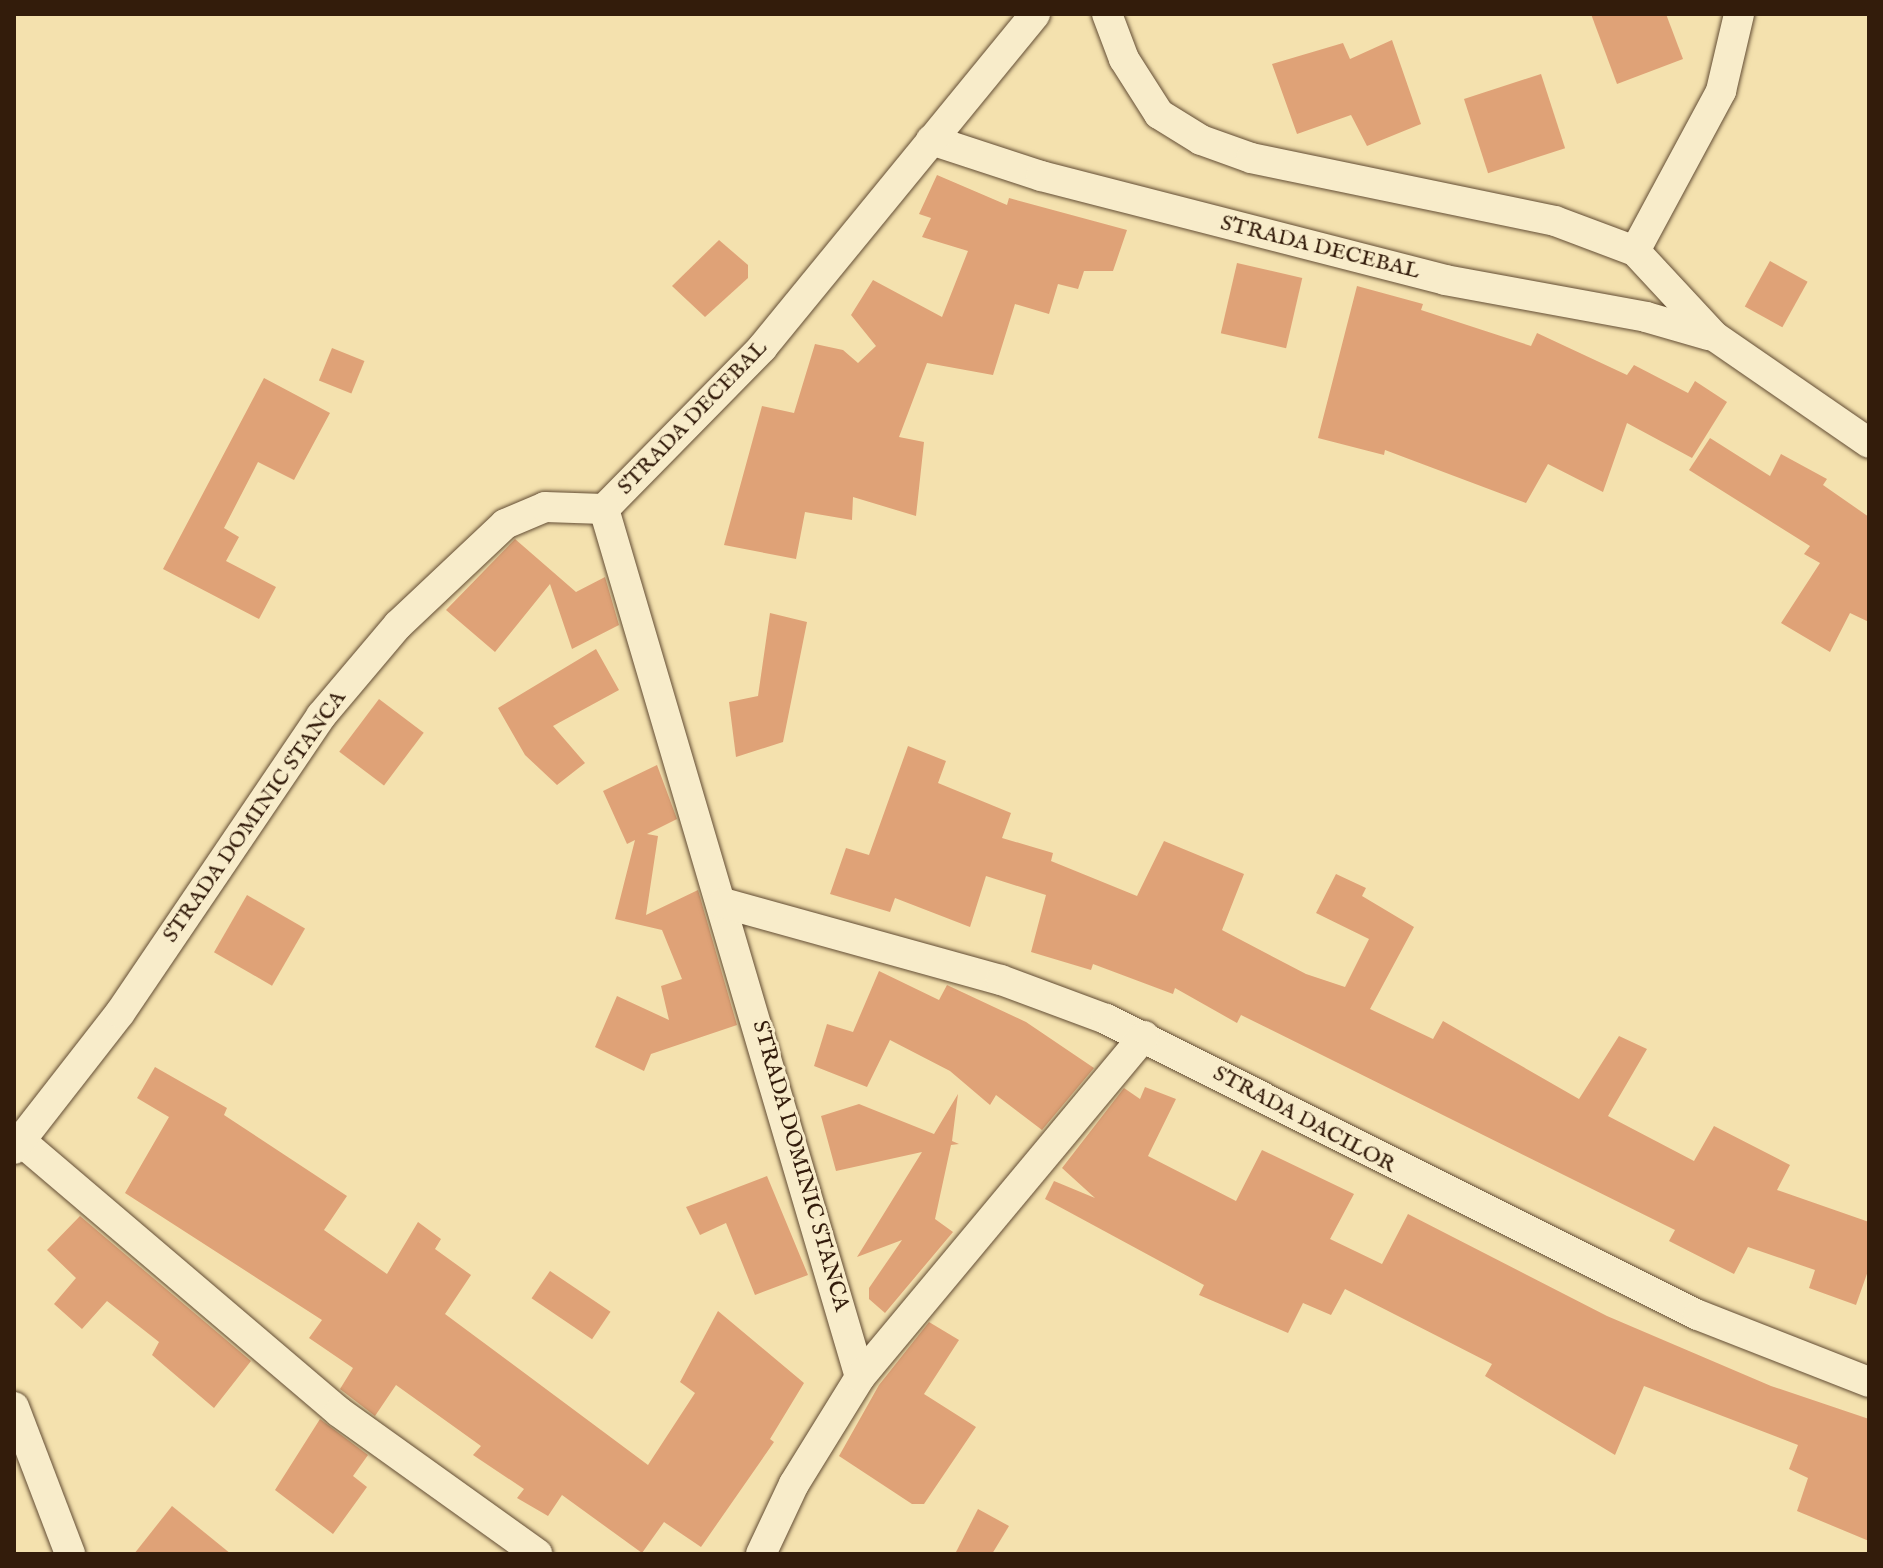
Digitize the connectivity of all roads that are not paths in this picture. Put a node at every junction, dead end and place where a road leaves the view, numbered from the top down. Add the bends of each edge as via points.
1 (1035, 14) edge
2 (1107, 14) edge
3 (1739, 14) edge
4 (931, 140) junction
5 (1635, 251) junction
6 (1714, 336) junction
7 (1869, 443) edge
8 (604, 509) junction
9 (723, 903) junction
10 (1144, 1036) junction
11 (18, 1146) edge
12 (860, 1377) junction
13 (1869, 1382) edge
14 (14, 1407) edge
15 (70, 1554) edge
16 (537, 1554) edge
17 (761, 1554) edge

1 - 4 street, STRADA DECEBAL
2 - 5 street, STRADA DECEBAL via 1124,59 1159,114 1201,140 1251,158 1555,221
3 - 5 street via 1721,91
4 - 6 street, STRADA DECEBAL via 1056,180 1445,280 1646,317
4 - 8 street, STRADA DECEBAL via 762,348
5 - 6 street, STRADA DECEBAL
6 - 7 street, STRADA DECEBAL
8 - 9 street, STRADA DOMINIC STANCA
8 - 11 street, STRADA DOMINIC STANCA via 545,507 505,524 398,625 321,716 120,1013
9 - 10 street, STRADA DACILOR via 1001,980
9 - 12 street, STRADA DOMINIC STANCA
10 - 12 street
10 - 13 street, STRADA DACILOR via 1387,1164 1698,1315
11 - 16 street, STRADA DOMINIC STANCA via 339,1412
12 - 17 street via 794,1484
14 - 15 street

